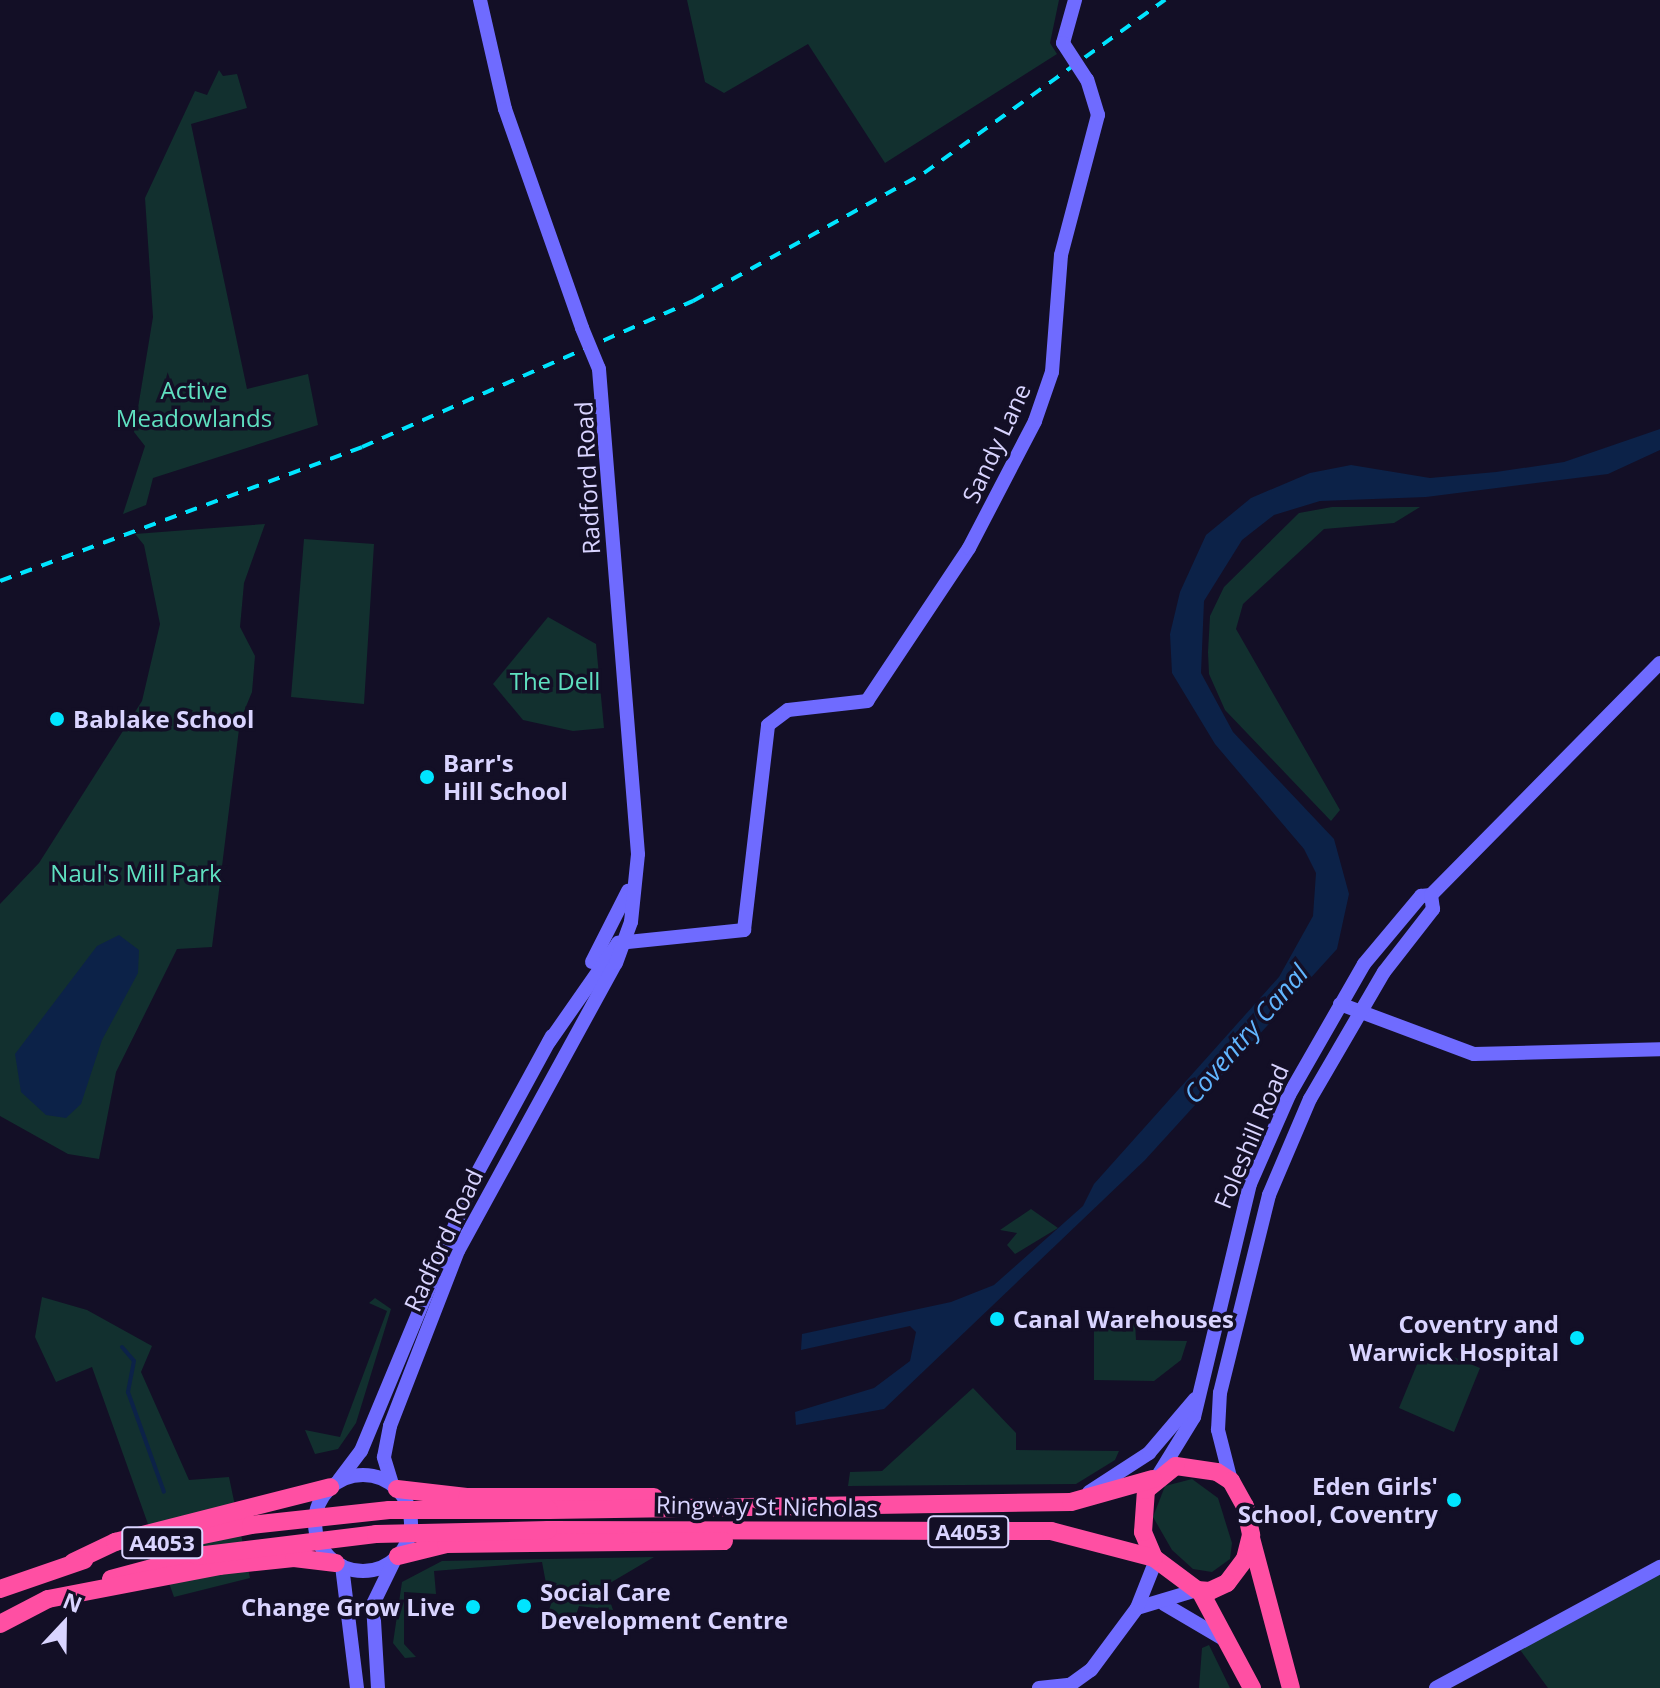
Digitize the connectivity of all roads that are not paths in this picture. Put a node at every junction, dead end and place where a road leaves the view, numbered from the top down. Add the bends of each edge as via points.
1 (480, 0) edge
2 (1075, 0) edge
3 (1660, 663) edge
4 (634, 876) junction
5 (1431, 895) junction
6 (625, 942) junction
7 (1340, 1004) junction
8 (1360, 1014) junction
9 (549, 1042) junction
10 (1660, 1049) edge
11 (1200, 1393) junction
12 (1156, 1477) junction
13 (1231, 1481) junction
14 (334, 1484) junction
15 (394, 1486) junction
16 (1071, 1502) junction
17 (805, 1506) junction
18 (778, 1532) junction
19 (1251, 1535) junction
20 (397, 1557) junction
21 (1155, 1559) junction
22 (73, 1562) junction
23 (339, 1565) junction
24 (1660, 1567) edge
25 (27, 1577) junction
26 (0, 1582) edge
27 (0, 1589) edge
28 (1199, 1590) junction
29 (42, 1601) junction
30 (1164, 1604) junction
31 (1137, 1608) junction
32 (0, 1617) edge
33 (0, 1624) edge
34 (1232, 1645) junction
35 (357, 1688) edge
36 (378, 1688) edge
37 (1039, 1688) edge
38 (1252, 1688) edge
39 (1291, 1688) edge
40 (1436, 1688) edge

1 - 4 main road, Radford Road, bridge via 505,109 599,369 631,745
2 - 6 main road, Sandy Lane, bridge via 1063,43 1087,80 1098,115 1066,233 1052,372 1034,423 950,580 867,701 777,714 758,775 744,930
3 - 5 main road, Foleshill Road
4 - 6 main road, Radford Road
4 - 9 main road, Radford Road
5 - 7 main road, Foleshill Road via 1421,896 1364,964
5 - 8 main road, Foleshill Road via 1433,909
6 - 9 main road, Radford Road via 609,952
6 - 15 main road, Radford Road via 458,1251 390,1426 384,1457
7 - 8 main road
7 - 11 main road, Foleshill Road via 1250,1184
8 - 10 main road via 1485,1056
8 - 13 main road, Foleshill Road via 1283,1157 1247,1265 1218,1414
9 - 14 main road, Radford Road via 474,1179 361,1451
11 - 12 main road, Foleshill Road
11 - 16 main road via 1149,1453
12 - 13 highway, A4053 via 1190,1465
12 - 16 highway, Ringway St Nicholas / A4053
12 - 21 highway via 1140,1519
13 - 19 highway
14 - 15 main road via 371,1475
14 - 22 highway via 115,1542
14 - 23 main road via 314,1523
15 - 17 highway
15 - 20 main road via 411,1521
16 - 17 highway, Ringway St Nicholas / A4053
17 - 22 highway, Ringway St Nicholas / A4053, bridge via 389,1510 251,1525
18 - 20 highway via 642,1546 446,1544
18 - 21 highway, Ringway St Nicholas / A4053 via 1051,1531
18 - 29 highway, Ringway St Nicholas / A4053, bridge via 376,1534 197,1556
19 - 28 highway via 1236,1575
19 - 39 highway
20 - 23 main road via 374,1570
20 - 36 main road via 373,1604
21 - 28 highway, A4053
21 - 31 main road
22 - 25 highway, A4053
23 - 29 highway via 259,1561
23 - 35 main road
24 - 40 main road
25 - 26 highway
25 - 27 highway, A4053
28 - 30 main road
28 - 34 highway, A4053
29 - 32 highway, A4053
29 - 33 highway
30 - 31 main road
30 - 34 main road
31 - 37 main road via 1078,1681
34 - 38 highway, A4053

